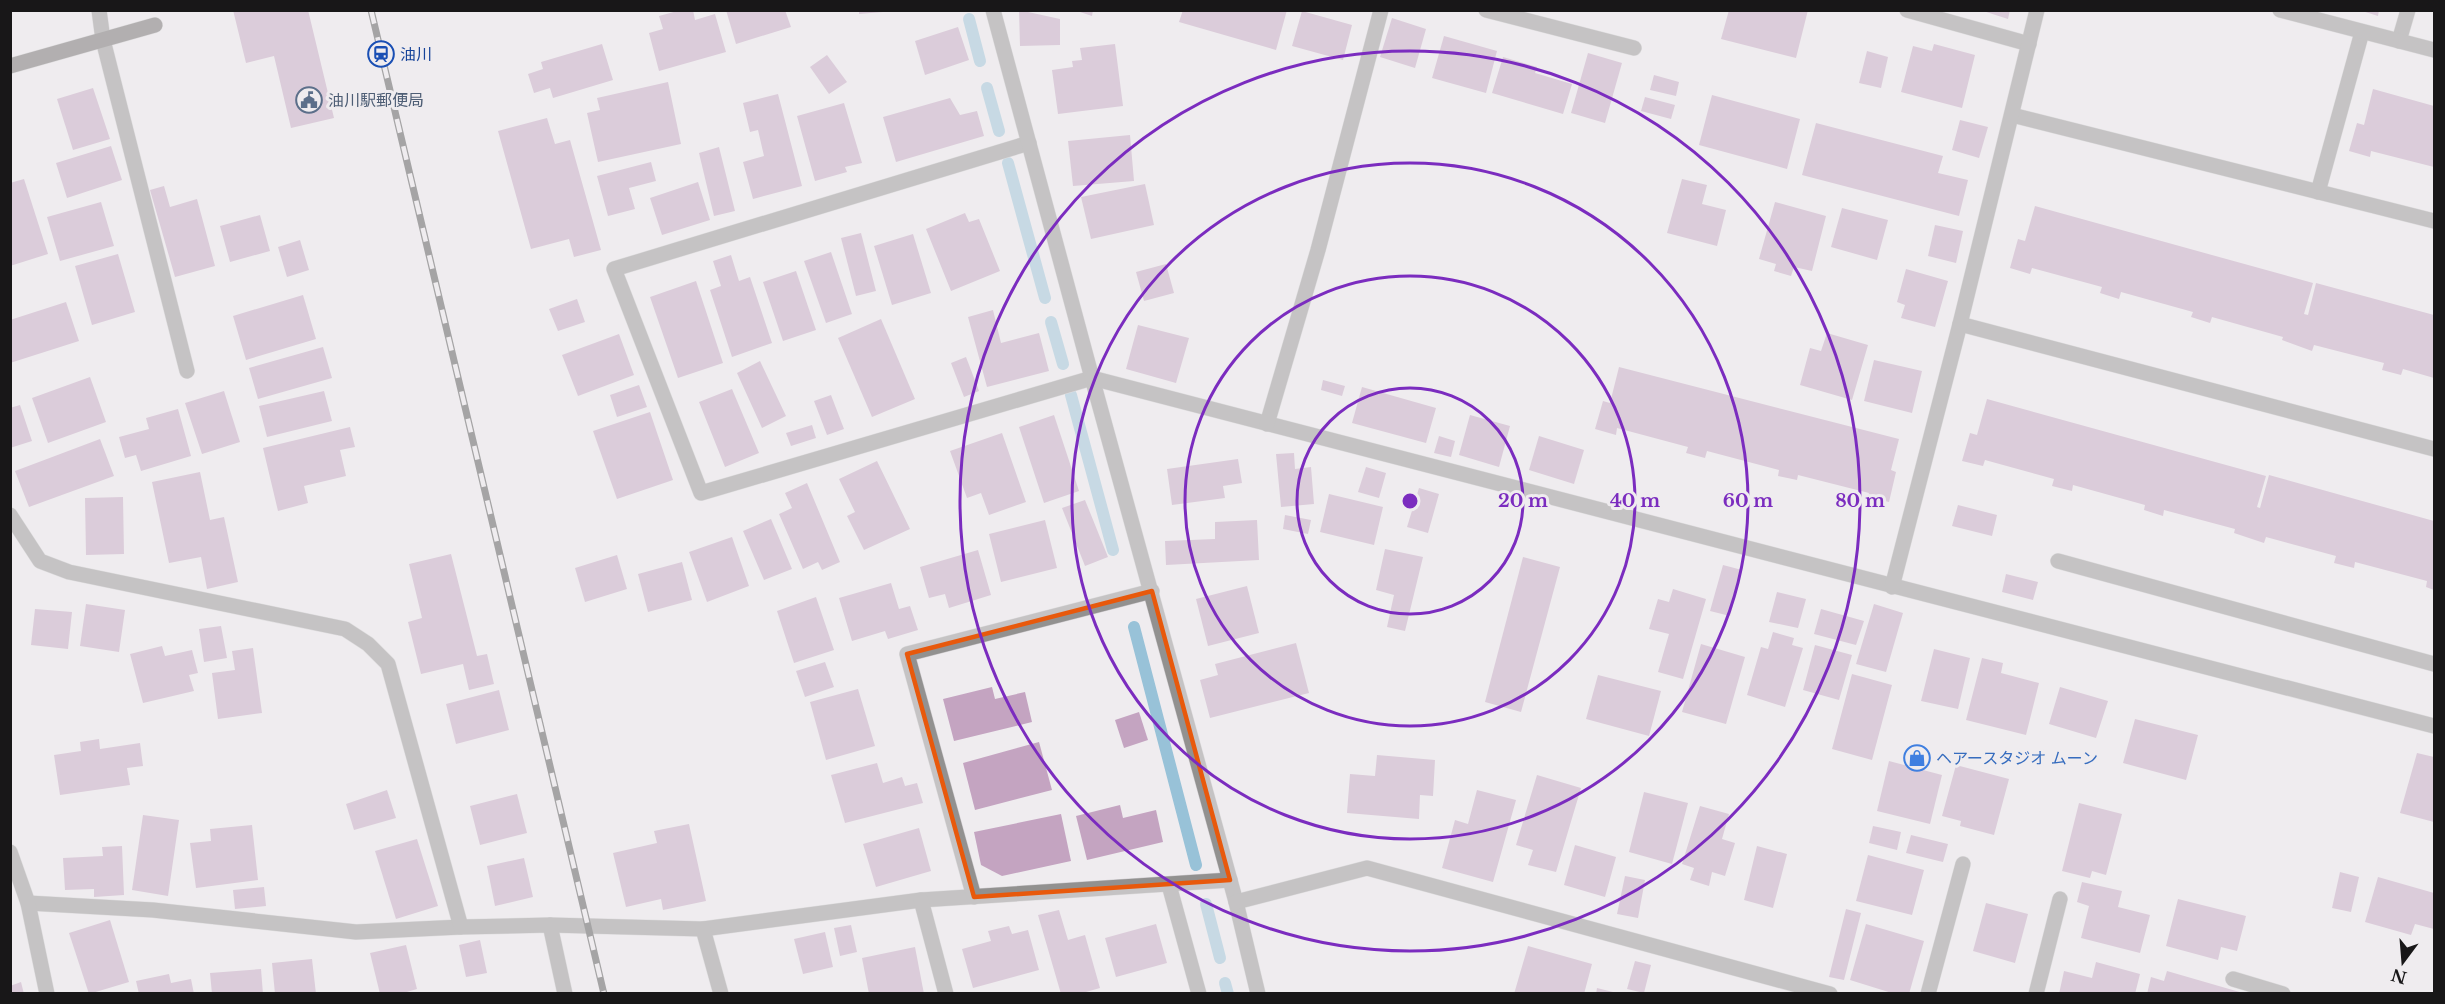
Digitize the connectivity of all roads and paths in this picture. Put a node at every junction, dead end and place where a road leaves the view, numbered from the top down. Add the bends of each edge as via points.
1 (99, 10) edge
2 (993, 10) edge
3 (1381, 10) edge
4 (1486, 10) edge
5 (1907, 10) edge
6 (2037, 10) edge
7 (2280, 10) edge
8 (2408, 10) edge
9 (155, 25) dead end
10 (2362, 32) junction
11 (103, 40) junction
12 (2399, 41) junction
13 (2029, 44) junction
14 (1634, 48) dead end
15 (2434, 50) edge
16 (10, 66) edge
17 (2012, 115) junction
18 (1029, 143) junction
19 (2318, 192) junction
20 (2434, 221) edge
21 (1960, 324) junction
22 (187, 371) dead end
23 (1092, 378) junction
24 (1267, 424) junction
25 (2434, 449) edge
26 (10, 515) edge
27 (2058, 561) dead end
28 (1892, 587) junction
29 (1152, 591) junction
30 (2434, 664) edge
31 (2434, 726) edge
32 (10, 852) edge
33 (1963, 864) dead end
34 (1230, 880) junction
35 (1168, 885) junction
36 (974, 897) junction
37 (2060, 899) dead end
38 (921, 900) junction
39 (1236, 902) junction
40 (28, 903) junction
41 (550, 925) junction
42 (461, 927) junction
43 (703, 929) junction
44 (2233, 979) dead end
45 (47, 993) edge
46 (565, 993) edge
47 (721, 993) edge
48 (946, 993) edge
49 (1199, 993) edge
50 (1258, 993) edge
51 (1830, 993) edge
52 (1928, 993) edge
53 (2036, 993) edge
54 (2283, 993) edge

1 - 11 street
2 - 18 street
3 - 24 street
4 - 14 street
5 - 13 street
6 - 13 street
7 - 10 street
8 - 12 street
9 - 11 street
10 - 12 street
10 - 19 street
11 - 16 street
11 - 22 street
12 - 15 street
13 - 17 street
17 - 19 street
17 - 21 street
18 - 23 street
18 - 23 street via 614,269 701,493
19 - 20 street
21 - 25 street
21 - 28 street
23 - 24 street
23 - 29 street
24 - 28 street
26 - 42 street via 40,561 69,572 345,629 368,644 388,664
27 - 30 street
28 - 31 street
29 - 34 street
29 - 36 street via 907,654
32 - 40 street
33 - 52 street
34 - 35 street
34 - 39 street
35 - 36 street
35 - 49 street
36 - 38 street
37 - 53 street
38 - 43 street
38 - 48 street
39 - 50 street
39 - 51 street via 1367,868
40 - 42 street via 153,910 356,932
40 - 45 street
41 - 42 street
41 - 43 street
41 - 46 street
43 - 47 street
44 - 54 street

